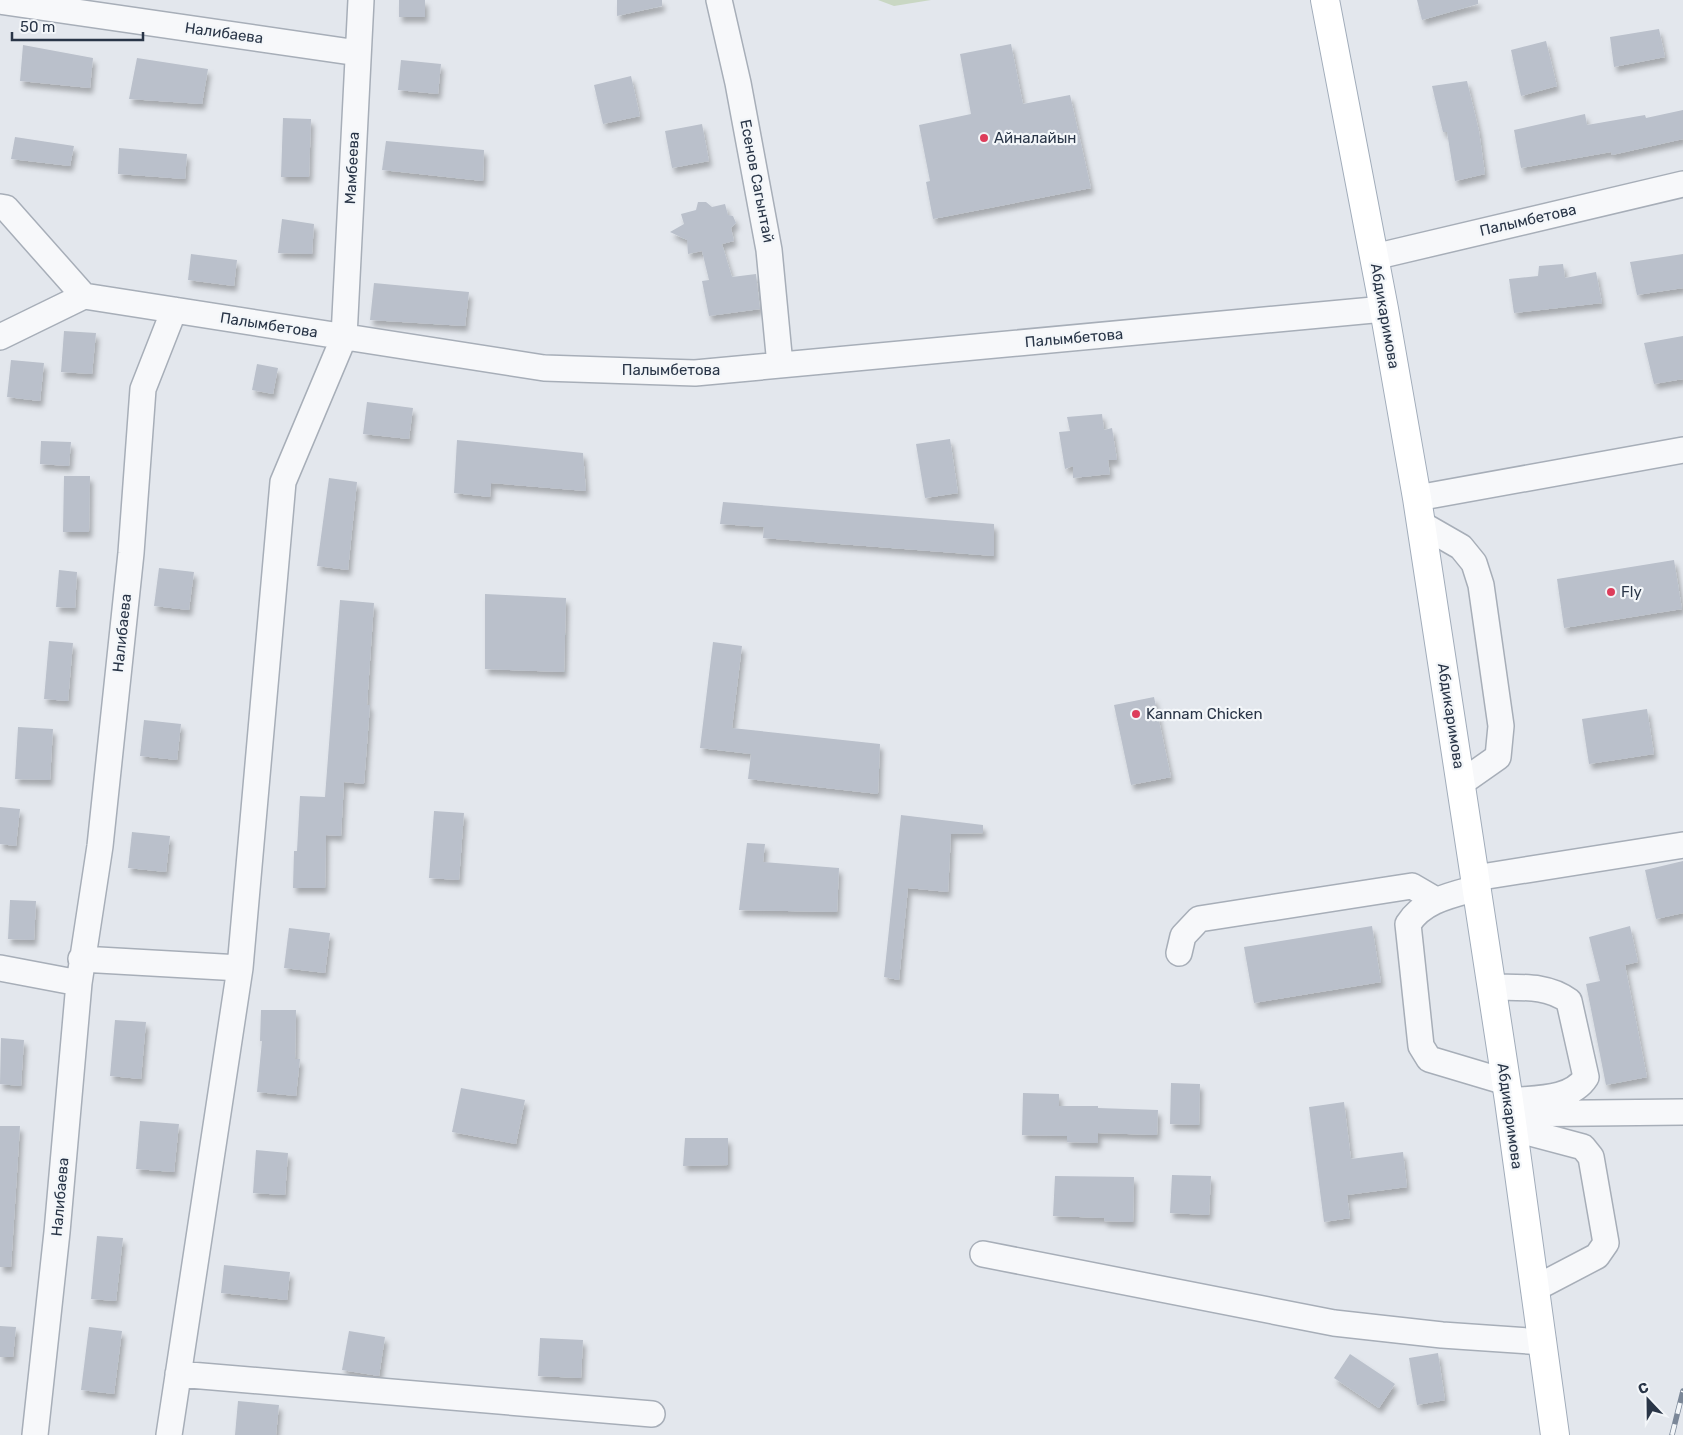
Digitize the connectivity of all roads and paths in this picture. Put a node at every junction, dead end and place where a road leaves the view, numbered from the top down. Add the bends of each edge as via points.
1 (361, 0) edge
2 (719, 0) edge
3 (1324, 0) edge
4 (0, 1) edge
5 (358, 53) junction
6 (1683, 184) edge
7 (0, 207) edge
8 (1374, 256) junction
9 (84, 296) junction
10 (1384, 309) junction
11 (174, 310) junction
12 (2, 335) edge
13 (344, 337) junction
14 (780, 365) junction
15 (1683, 450) edge
16 (1419, 511) junction
17 (1461, 782) junction
18 (1683, 845) edge
19 (1476, 883) junction
20 (1436, 900) junction
21 (1180, 953) dead end
22 (0, 968) edge
23 (240, 968) junction
24 (80, 971) junction
25 (1491, 987) junction
26 (1509, 1106) junction
27 (1683, 1112) edge
28 (983, 1254) dead end
29 (1534, 1288) junction
30 (1543, 1342) junction
31 (178, 1374) junction
32 (652, 1414) dead end
33 (35, 1435) edge
34 (169, 1435) edge
35 (1555, 1435) edge

1 - 5 street, Мамбеева
2 - 14 street, Есенов Сагынтай via 769,250
3 - 8 main road, Абдикаримова
4 - 5 street, Налибаева
5 - 13 street, Мамбеева
6 - 8 street, Палымбетова
7 - 9 street via 6,208
8 - 10 main road, Абдикаримова
9 - 11 street, Палымбетова
9 - 12 street
10 - 14 street, Палымбетова
10 - 16 main road, Абдикаримова
11 - 13 street, Палымбетова
11 - 24 street, Налибаева via 143,389 131,553 100,846
13 - 14 street, Палымбетова via 544,368 695,373
13 - 23 street via 283,482
15 - 16 street
16 - 17 main road, Абдикаримова
16 - 17 street via 1461,547 1474,563 1481,585 1502,726 1498,757
17 - 19 main road, Абдикаримова
18 - 19 street
19 - 20 street
19 - 25 main road, Абдикаримова
20 - 21 street via 1412,886 1199,919 1183,936
20 - 26 street via 1414,915 1408,924 1422,1046 1429,1059
22 - 24 street
23 - 24 street
23 - 31 street
24 - 33 street, Налибаева
25 - 26 main road, Абдикаримова
25 - 26 street via 1545,989 1557,992 1569,1001 1586,1077 1580,1087 1567,1094
26 - 27 street
26 - 29 main road, Абдикаримова
26 - 29 street via 1583,1147 1592,1157 1606,1243 1597,1256
28 - 30 street via 1334,1323
29 - 30 main road, Абдикаримова
30 - 35 main road, Абдикаримова
31 - 32 street
31 - 34 street

